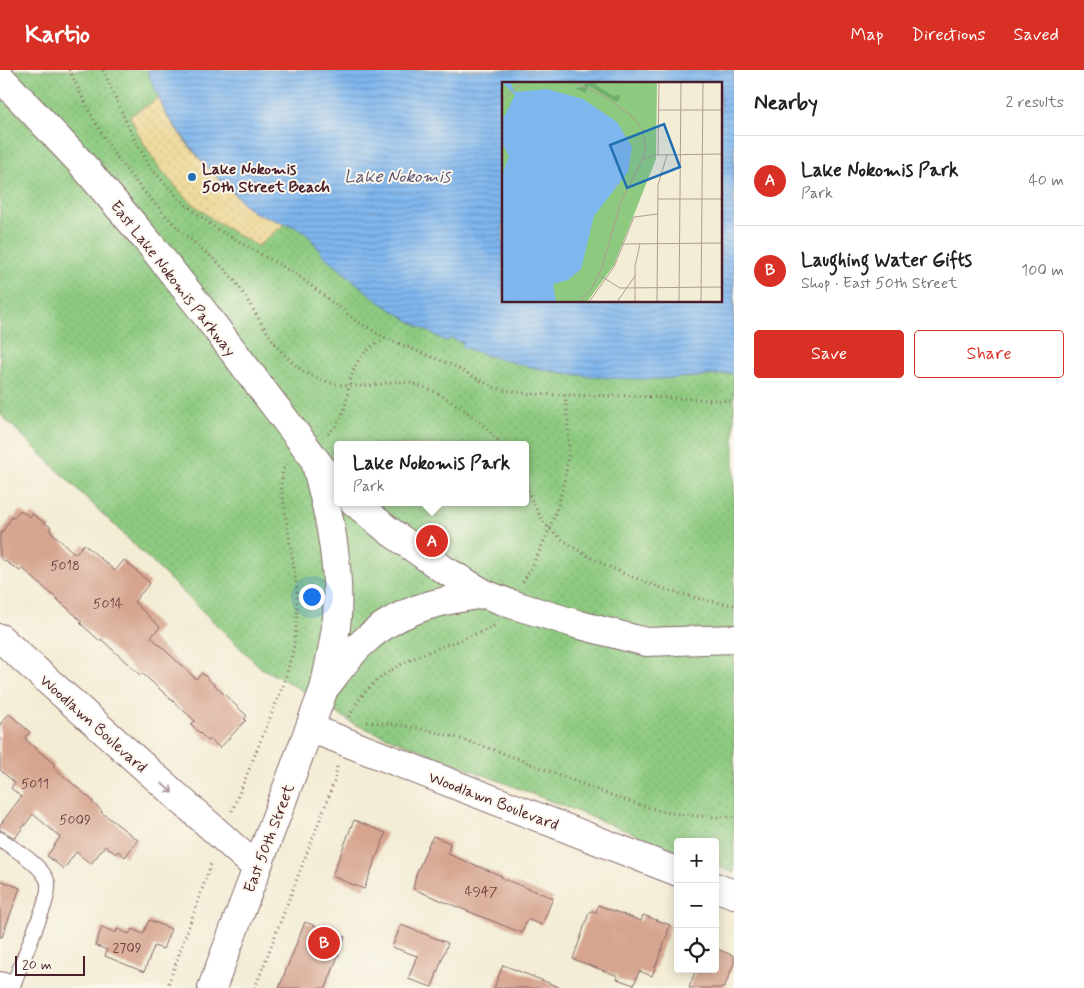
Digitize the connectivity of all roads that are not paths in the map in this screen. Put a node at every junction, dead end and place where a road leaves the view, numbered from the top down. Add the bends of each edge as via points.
1 (0, 77) edge
2 (304, 460) junction
3 (334, 484) edge
4 (359, 506) edge
5 (485, 594) junction
6 (0, 638) edge
7 (734, 639) edge
8 (324, 689) junction
9 (310, 728) junction
10 (0, 839) edge
11 (256, 867) junction
12 (674, 870) edge
13 (719, 888) edge
14 (734, 894) edge
15 (0, 986) edge
16 (6, 988) edge
17 (12, 988) edge
18 (212, 988) edge

1 - 2 street, East Lake Nokomis Parkway via 150,244 205,314
2 - 3 street, East Lake Nokomis Parkway
2 - 8 street, East 50th Street via 332,534 337,582 336,629
4 - 5 street via 405,543
5 - 7 street via 580,625 646,642
5 - 8 street, East 50th Street via 428,604 391,620 359,646
6 -> 11 street, Woodlawn Boulevard
8 - 9 street, East 50th Street
9 - 11 street, East 50th Street
9 - 12 street, Woodlawn Boulevard
10 - 17 lane via 44,873 48,883 44,906
11 - 18 street, East 50th Street
13 - 14 street
15 - 16 street

